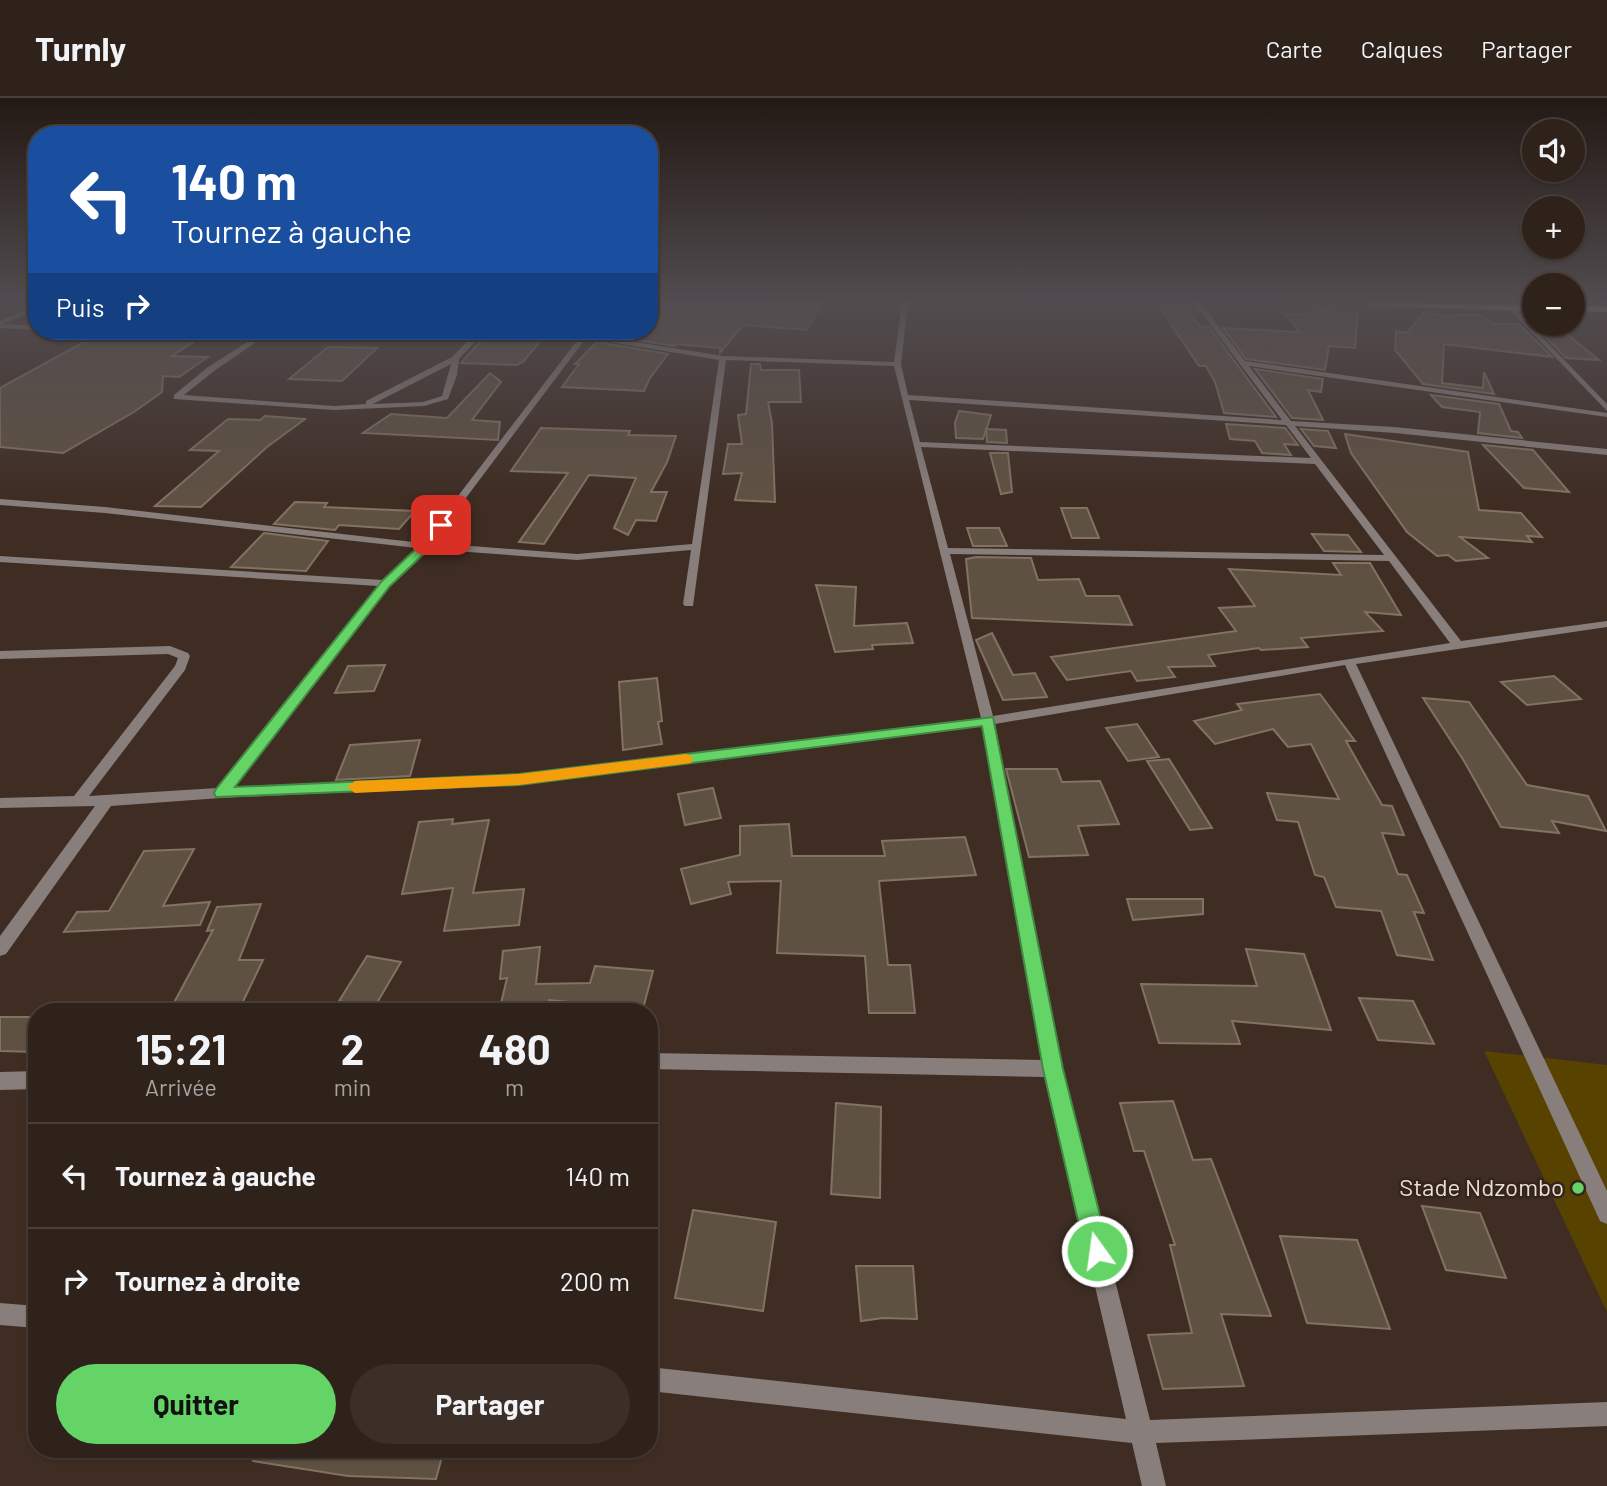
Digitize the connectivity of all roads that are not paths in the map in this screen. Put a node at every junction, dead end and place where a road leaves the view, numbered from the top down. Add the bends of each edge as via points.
1 (213, 368) edge
2 (438, 368) edge
3 (454, 368) edge
4 (560, 368) edge
5 (722, 368) edge
6 (898, 368) edge
7 (1249, 368) edge
8 (1278, 368) edge
9 (1568, 368) edge
10 (905, 397) junction
11 (364, 405) junction
12 (1607, 409) edge
13 (1607, 415) edge
14 (1290, 424) junction
15 (916, 444) junction
16 (1607, 452) edge
17 (1317, 461) junction
18 (0, 502) edge
19 (425, 546) junction
20 (695, 547) junction
21 (945, 551) junction
22 (1391, 558) junction
23 (0, 559) edge
24 (386, 583) junction
25 (689, 604) dead end
26 (1607, 624) edge
27 (1458, 645) junction
28 (0, 655) edge
29 (1349, 661) junction
30 (988, 721) junction
31 (222, 793) junction
32 (107, 801) junction
33 (78, 802) junction
34 (0, 803) edge
35 (0, 949) edge
36 (658, 1061) edge
37 (1053, 1069) junction
38 (28, 1080) edge
39 (0, 1082) edge
40 (1607, 1214) edge
41 (0, 1314) edge
42 (28, 1316) edge
43 (658, 1380) edge
44 (1607, 1414) edge
45 (1140, 1432) junction
46 (1154, 1486) edge

1 - 11 street via 177,397 284,406
2 - 11 street
3 - 11 street via 444,397 424,404
4 - 19 street
5 - 20 street
6 - 10 street
7 - 14 street
8 - 13 street
9 - 12 street
10 - 14 street
10 - 15 street
14 - 16 street
14 - 17 street
15 - 17 street
15 - 21 street
17 - 22 street
18 - 19 street
19 - 20 street via 577,557
19 - 24 street
20 - 25 street
21 - 22 street
21 - 30 street
22 - 27 street
23 - 24 street
24 - 31 street
26 - 27 street
27 - 29 street
28 - 33 street via 170,650 184,656 181,667
29 - 30 street
29 - 40 street
30 - 31 street via 519,779
30 - 37 street
31 - 32 street
32 - 33 street
32 - 35 street
33 - 34 street
36 - 37 street
37 - 45 street
38 - 39 street
41 - 42 street
43 - 45 street
44 - 45 street
45 - 46 street

